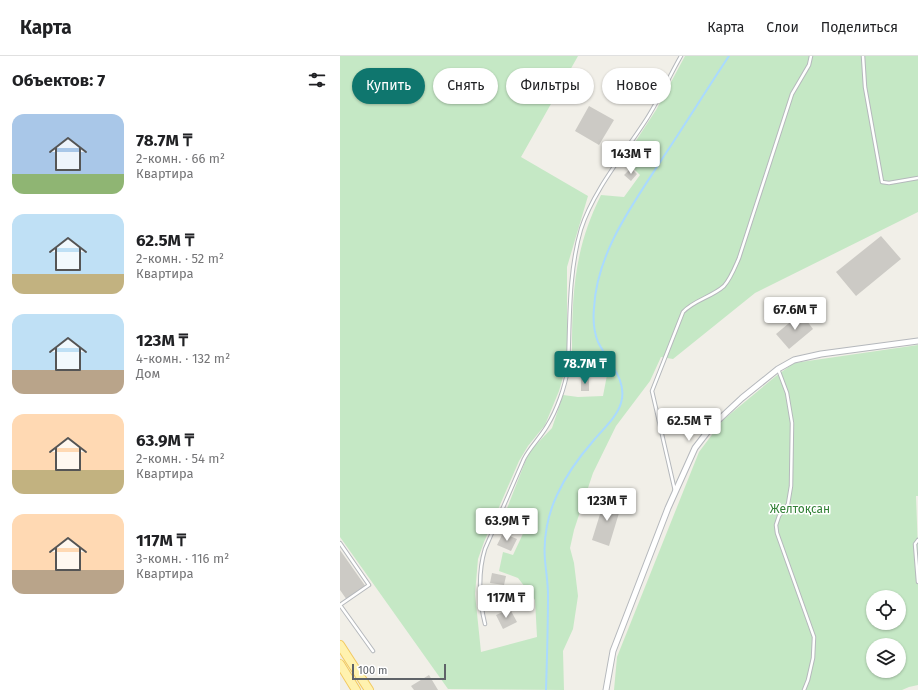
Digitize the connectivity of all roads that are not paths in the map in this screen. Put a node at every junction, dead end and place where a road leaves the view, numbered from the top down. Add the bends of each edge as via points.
1 (681, 56) edge
2 (811, 56) edge
3 (863, 56) edge
4 (918, 178) edge
5 (918, 341) edge
6 (778, 369) junction
7 (675, 491) junction
8 (918, 540) edge
9 (340, 544) edge
10 (918, 582) edge
11 (340, 605) edge
12 (485, 624) dead end
13 (340, 645) edge
14 (373, 651) dead end
15 (340, 664) edge
16 (356, 690) edge
17 (369, 690) edge
18 (606, 690) edge
19 (804, 690) edge

1 - 12 lane via 648,118 593,199 582,228 572,276 566,381 547,427 524,459 485,549 480,576
2 - 7 lane via 809,65 792,94 731,276 723,286 688,306 683,312 652,391
3 - 4 lane via 864,87 882,182
5 - 6 street via 821,354 794,360
6 - 7 street via 712,426 695,448
6 - 19 lane via 787,393 792,423 791,486 788,504 776,525 814,637 813,658
7 - 18 street via 613,651
8 - 10 lane via 915,544
9 - 11 lane via 369,584
11 - 14 lane
13 - 17 main road
15 - 16 main road

